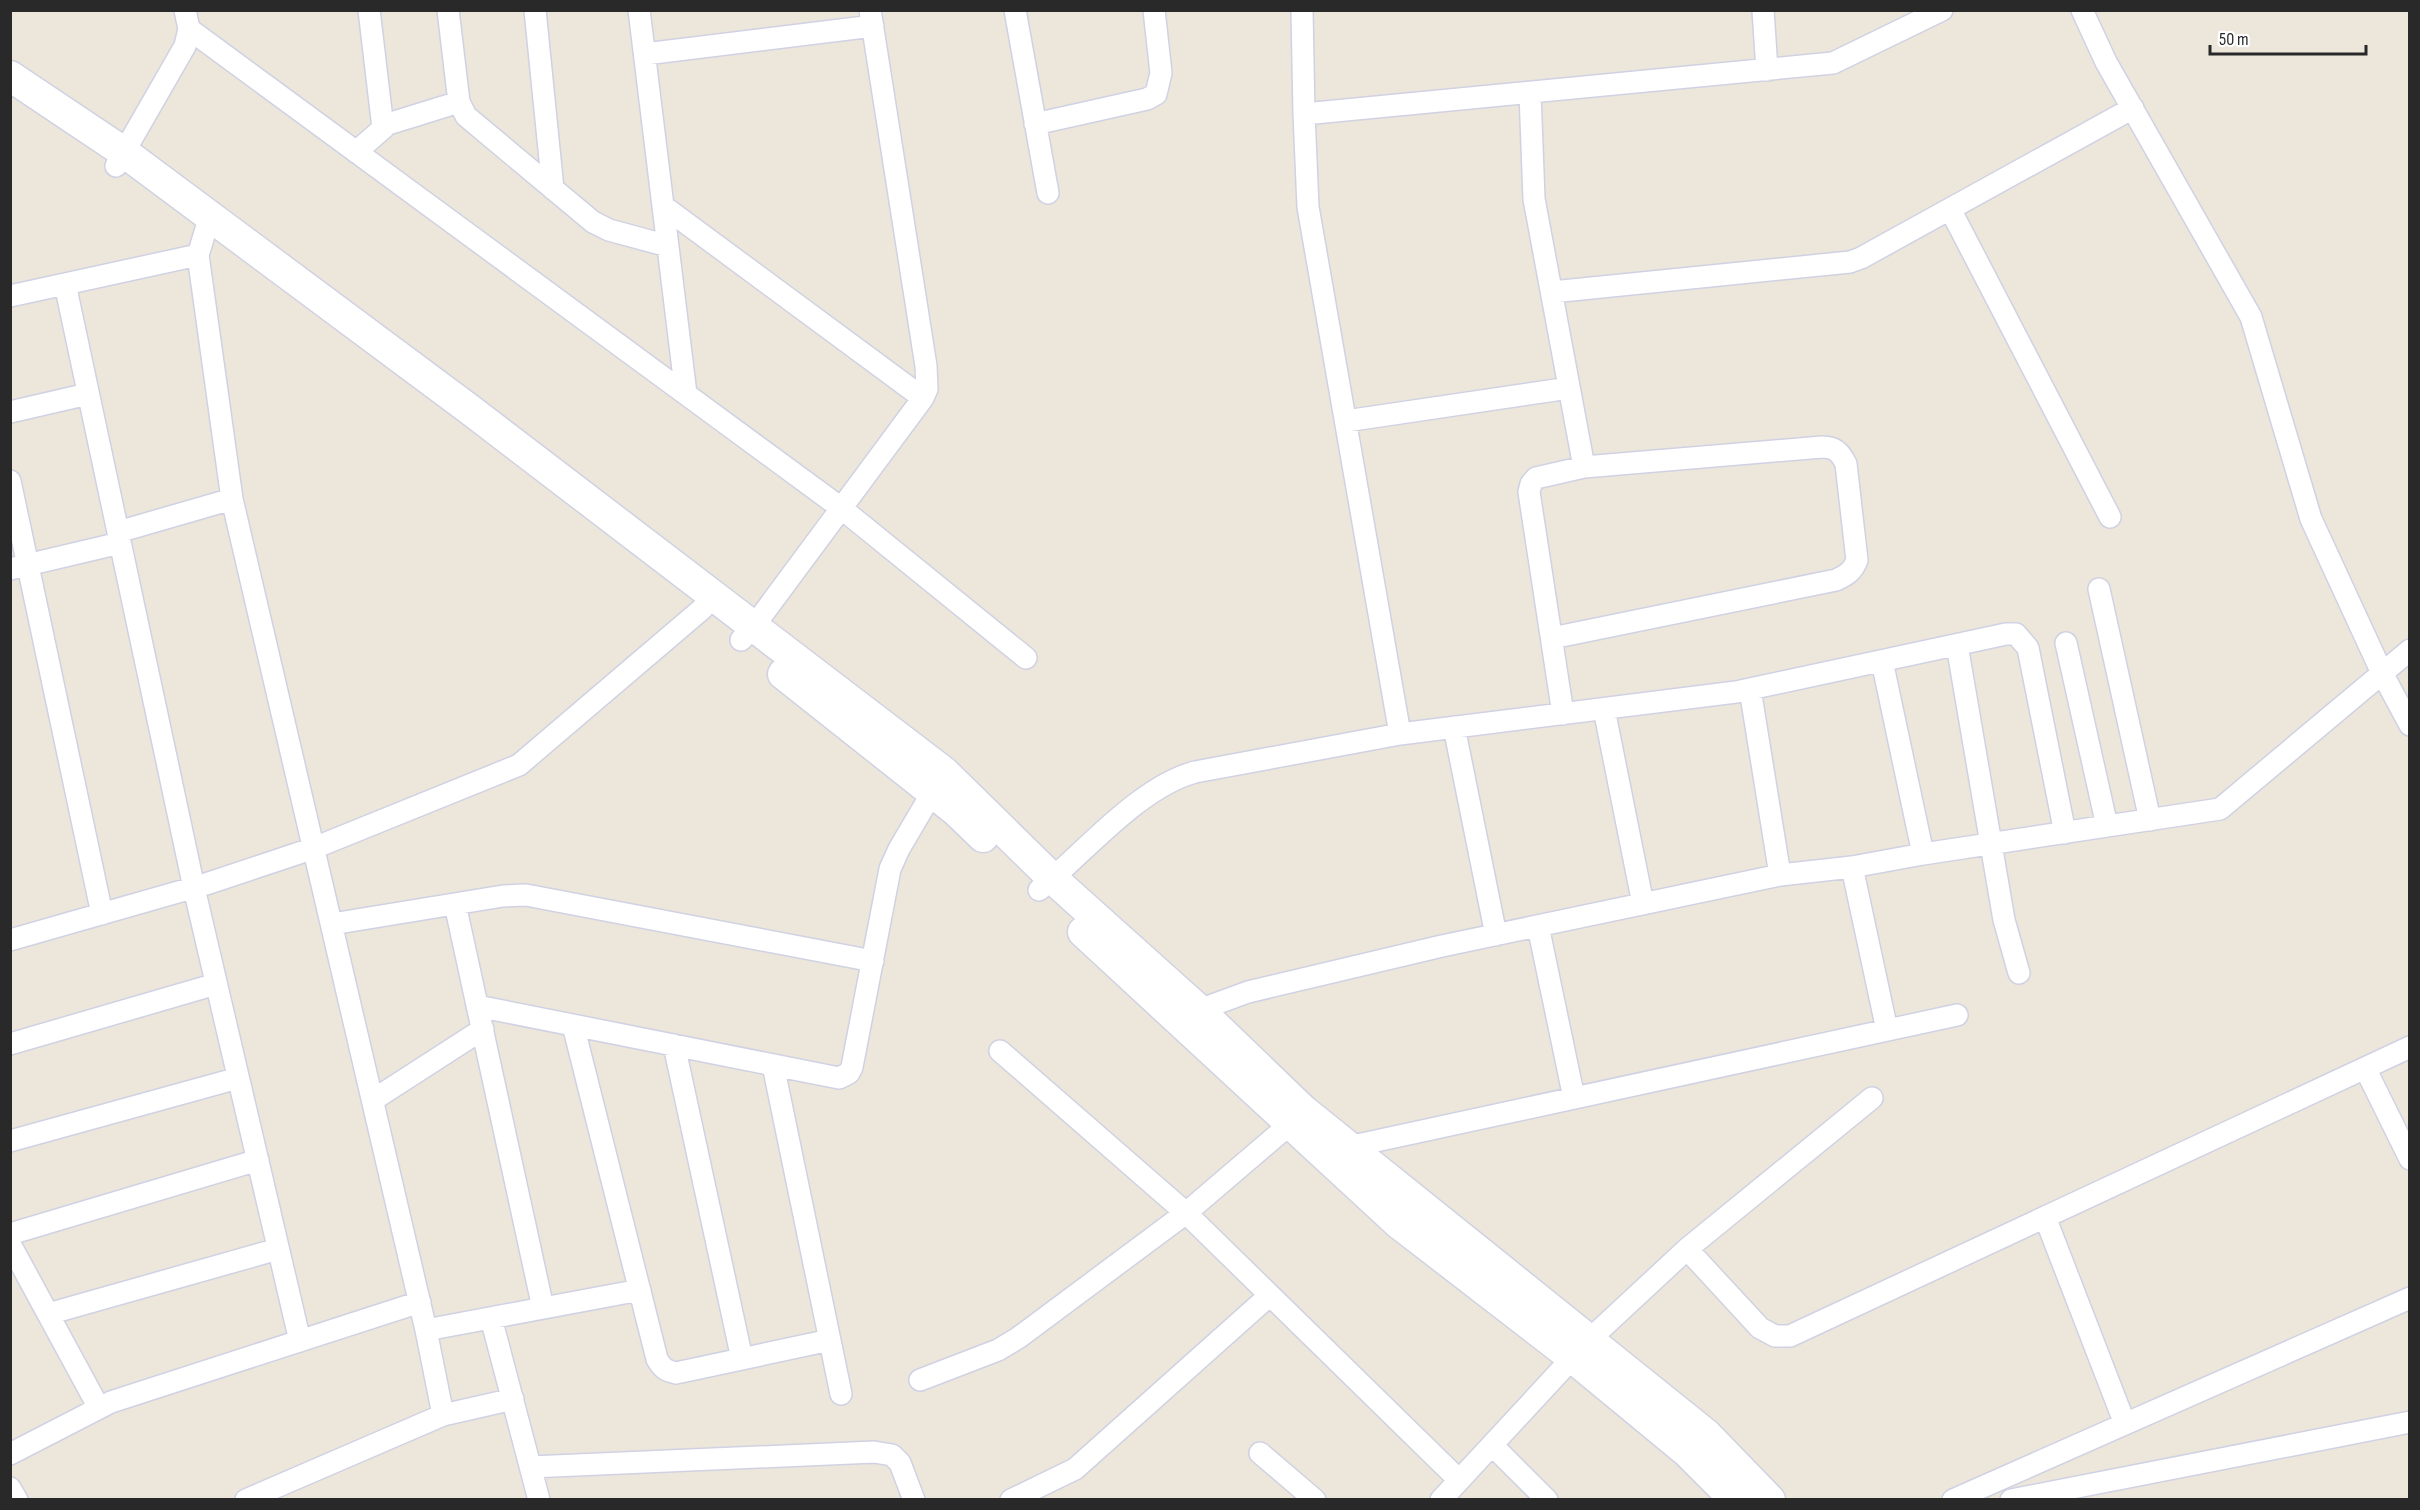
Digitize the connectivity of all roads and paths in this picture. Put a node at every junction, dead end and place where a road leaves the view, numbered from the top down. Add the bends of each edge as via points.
1 (369, 10) edge
2 (448, 10) edge
3 (536, 10) edge
4 (639, 10) edge
5 (1015, 10) edge
6 (1154, 10) edge
7 (1302, 10) edge
8 (1762, 10) edge
9 (1942, 10) edge
10 (2082, 10) edge
11 (872, 18) edge
12 (187, 20) edge
13 (645, 54) junction
14 (1767, 70) junction
15 (10, 76) edge
16 (1530, 93) junction
17 (10, 100) edge
18 (459, 102) junction
19 (2133, 108) junction
20 (1304, 114) junction
21 (1035, 124) junction
22 (383, 128) junction
23 (356, 152) junction
24 (121, 160) junction
25 (553, 189) junction
26 (1048, 193) dead end
27 (663, 206) junction
28 (1950, 209) junction
29 (204, 234) junction
30 (668, 246) junction
31 (65, 284) junction
32 (1552, 292) junction
33 (10, 296) edge
34 (1569, 388) junction
35 (88, 394) junction
36 (686, 394) junction
37 (923, 398) junction
38 (10, 412) edge
39 (1346, 421) junction
40 (1584, 467) junction
41 (10, 480) edge
42 (232, 499) junction
43 (841, 508) junction
44 (2110, 517) dead end
45 (119, 537) junction
46 (20, 568) edge
47 (2099, 589) dead end
48 (708, 602) junction
49 (748, 633) junction
50 (1552, 638) junction
51 (2067, 643) dead end
52 (1956, 645) junction
53 (2409, 650) edge
54 (1026, 658) dead end
55 (1882, 661) junction
56 (2382, 673) junction
57 (1750, 689) junction
58 (1604, 709) junction
59 (1563, 714) junction
60 (2409, 725) edge
61 (1454, 727) junction
62 (1400, 734) junction
63 (948, 791) junction
64 (2150, 820) junction
65 (2107, 826) junction
66 (2065, 833) junction
67 (1990, 844) junction
68 (314, 848) junction
69 (1923, 854) junction
70 (1852, 867) junction
71 (1780, 875) junction
72 (1046, 884) junction
73 (194, 888) junction
74 (455, 904) junction
75 (1643, 904) junction
76 (102, 914) junction
77 (332, 924) junction
78 (1538, 926) junction
79 (1496, 935) junction
80 (10, 940) edge
81 (873, 961) junction
82 (2019, 973) dead end
83 (216, 984) junction
84 (477, 1006) junction
85 (1187, 1014) junction
86 (1957, 1015) dead end
87 (573, 1025) junction
88 (483, 1029) junction
89 (1887, 1030) junction
90 (10, 1044) edge
91 (674, 1045) junction
92 (2409, 1047) edge
93 (1000, 1051) dead end
94 (773, 1065) junction
95 (2365, 1068) junction
96 (238, 1078) junction
97 (1574, 1098) junction
98 (1872, 1098) dead end
99 (373, 1100) junction
100 (1289, 1125) junction
101 (10, 1141) edge
102 (1350, 1146) junction
103 (1321, 1153) junction
104 (2409, 1159) edge
105 (258, 1160) junction
106 (1186, 1213) junction
107 (2045, 1218) junction
108 (10, 1234) edge
109 (10, 1244) edge
110 (278, 1249) junction
111 (1687, 1249) junction
112 (640, 1290) junction
113 (1270, 1295) junction
114 (2409, 1298) edge
115 (420, 1302) junction
116 (543, 1308) junction
117 (48, 1314) junction
118 (491, 1318) junction
119 (426, 1330) junction
120 (830, 1340) junction
121 (300, 1341) junction
122 (1581, 1349) junction
123 (742, 1359) junction
124 (920, 1380) dead end
125 (841, 1394) dead end
126 (513, 1399) junction
127 (99, 1408) junction
128 (443, 1415) junction
129 (2409, 1422) edge
130 (2125, 1424) junction
131 (1492, 1445) junction
132 (1260, 1453) dead end
133 (10, 1454) edge
134 (531, 1467) junction
135 (1459, 1480) junction
136 (10, 1488) edge
137 (17, 1500) edge
138 (246, 1500) edge
139 (539, 1500) edge
140 (914, 1500) edge
141 (1011, 1500) edge
142 (1315, 1500) edge
143 (1441, 1500) edge
144 (1546, 1500) edge
145 (1735, 1500) edge
146 (1770, 1500) edge
147 (1953, 1500) edge
148 (2011, 1500) edge

1 - 22 street
2 - 18 street
3 - 25 street
4 - 13 street
5 - 21 street
6 - 21 street via 1161,73 1155,94 1148,99
7 - 20 street
8 - 14 street
9 - 14 street via 1833,63
10 - 19 street
11 - 13 street
11 - 37 street via 926,366 927,389
12 - 23 street
12 - 24 street via 185,46
13 - 27 street
14 - 16 street
15 - 24 street
16 - 20 street
16 - 32 street via 1533,188
17 - 24 street
18 - 22 street via 394,121
18 - 25 street via 466,116
19 - 28 street
19 - 56 street via 2251,317 2311,519
20 - 39 street via 1308,207
21 - 26 street
22 - 23 street
23 - 36 street
24 - 29 street
25 - 30 street via 601,226
27 - 30 street
27 - 37 street
28 - 32 street via 1861,258 1840,264
28 - 44 street
29 - 31 street
29 - 42 street
29 - 48 street via 469,409
30 - 36 street
31 - 33 street
31 - 35 street
32 - 34 street
34 - 39 street
34 - 40 street
35 - 38 street
35 - 45 street
36 - 43 street
37 - 43 street
39 - 62 street
40 - 50 street via 1536,478 1529,492
40 - 50 street via 1832,447 1841,453 1845,464 1857,560 1853,569 1836,580
41 - 46 street
42 - 45 street
42 - 68 street
43 - 49 street
43 - 54 street
45 - 46 street
45 - 73 street
46 - 76 street
47 - 64 street
48 - 49 street
48 - 68 street via 519,765
49 - 63 street
50 - 59 street
51 - 65 street
52 - 55 street
52 - 66 street via 2016,634 2028,648
52 - 67 street
53 - 56 street
55 - 57 street
55 - 69 street
56 - 60 street
56 - 64 street via 2220,809
57 - 58 street
57 - 71 street
58 - 59 street
58 - 75 street
59 - 61 street
61 - 62 street
61 - 79 street
62 - 72 street via 1182,776 1136,804
63 - 72 street
63 - 81 street via 894,858
64 - 65 street
65 - 66 street
66 - 67 street
67 - 69 street
67 - 82 street via 2004,920
68 - 73 street
68 - 77 street
69 - 70 street
70 - 71 street
70 - 89 street
71 - 75 street
72 - 85 street
73 - 76 street
73 - 83 street
74 - 77 street
74 - 81 street via 526,895
74 - 84 street
75 - 78 street
76 - 80 street
77 - 99 street
78 - 79 street
78 - 97 street
79 - 85 street via 1248,992
81 - 94 street via 849,1073 839,1078
83 - 90 street
83 - 96 street
84 - 87 street
84 - 88 street
85 - 100 street
85 - 102 street
86 - 89 street
87 - 91 street
87 - 112 street
88 - 99 street
88 - 116 street
89 - 97 street
91 - 94 street
91 - 123 street
92 - 95 street
93 - 106 street
94 - 120 street
95 - 104 street
95 - 107 street
96 - 101 street
96 - 105 street
97 - 102 street
98 - 111 street
99 - 115 street
100 - 103 street
100 - 106 street
102 - 103 street
102 - 122 street
103 - 122 street via 1398,1223
105 - 108 street
105 - 110 street
106 - 113 street
106 - 124 street via 1008,1345
107 - 111 street via 1790,1336 1775,1336 1760,1328
107 - 130 street
109 - 117 street
110 - 117 street
110 - 121 street
111 - 122 street
112 - 116 street
112 - 123 street via 662,1368 676,1373
113 - 135 street
113 - 141 street via 1075,1469
114 - 130 street
115 - 119 street
115 - 121 street
116 - 118 street
117 - 127 street
118 - 119 street
118 - 126 street
119 - 128 street
120 - 123 street
120 - 125 street
121 - 127 street
122 - 131 street
122 - 145 street
122 - 146 street via 1714,1441
126 - 128 street
126 - 134 street
127 - 133 street
128 - 138 street
129 - 148 street
130 - 147 street
131 - 135 street
131 - 144 street
132 - 142 street
134 - 139 street
134 - 140 street via 874,1452 892,1455 900,1463
135 - 143 street
136 - 137 street

